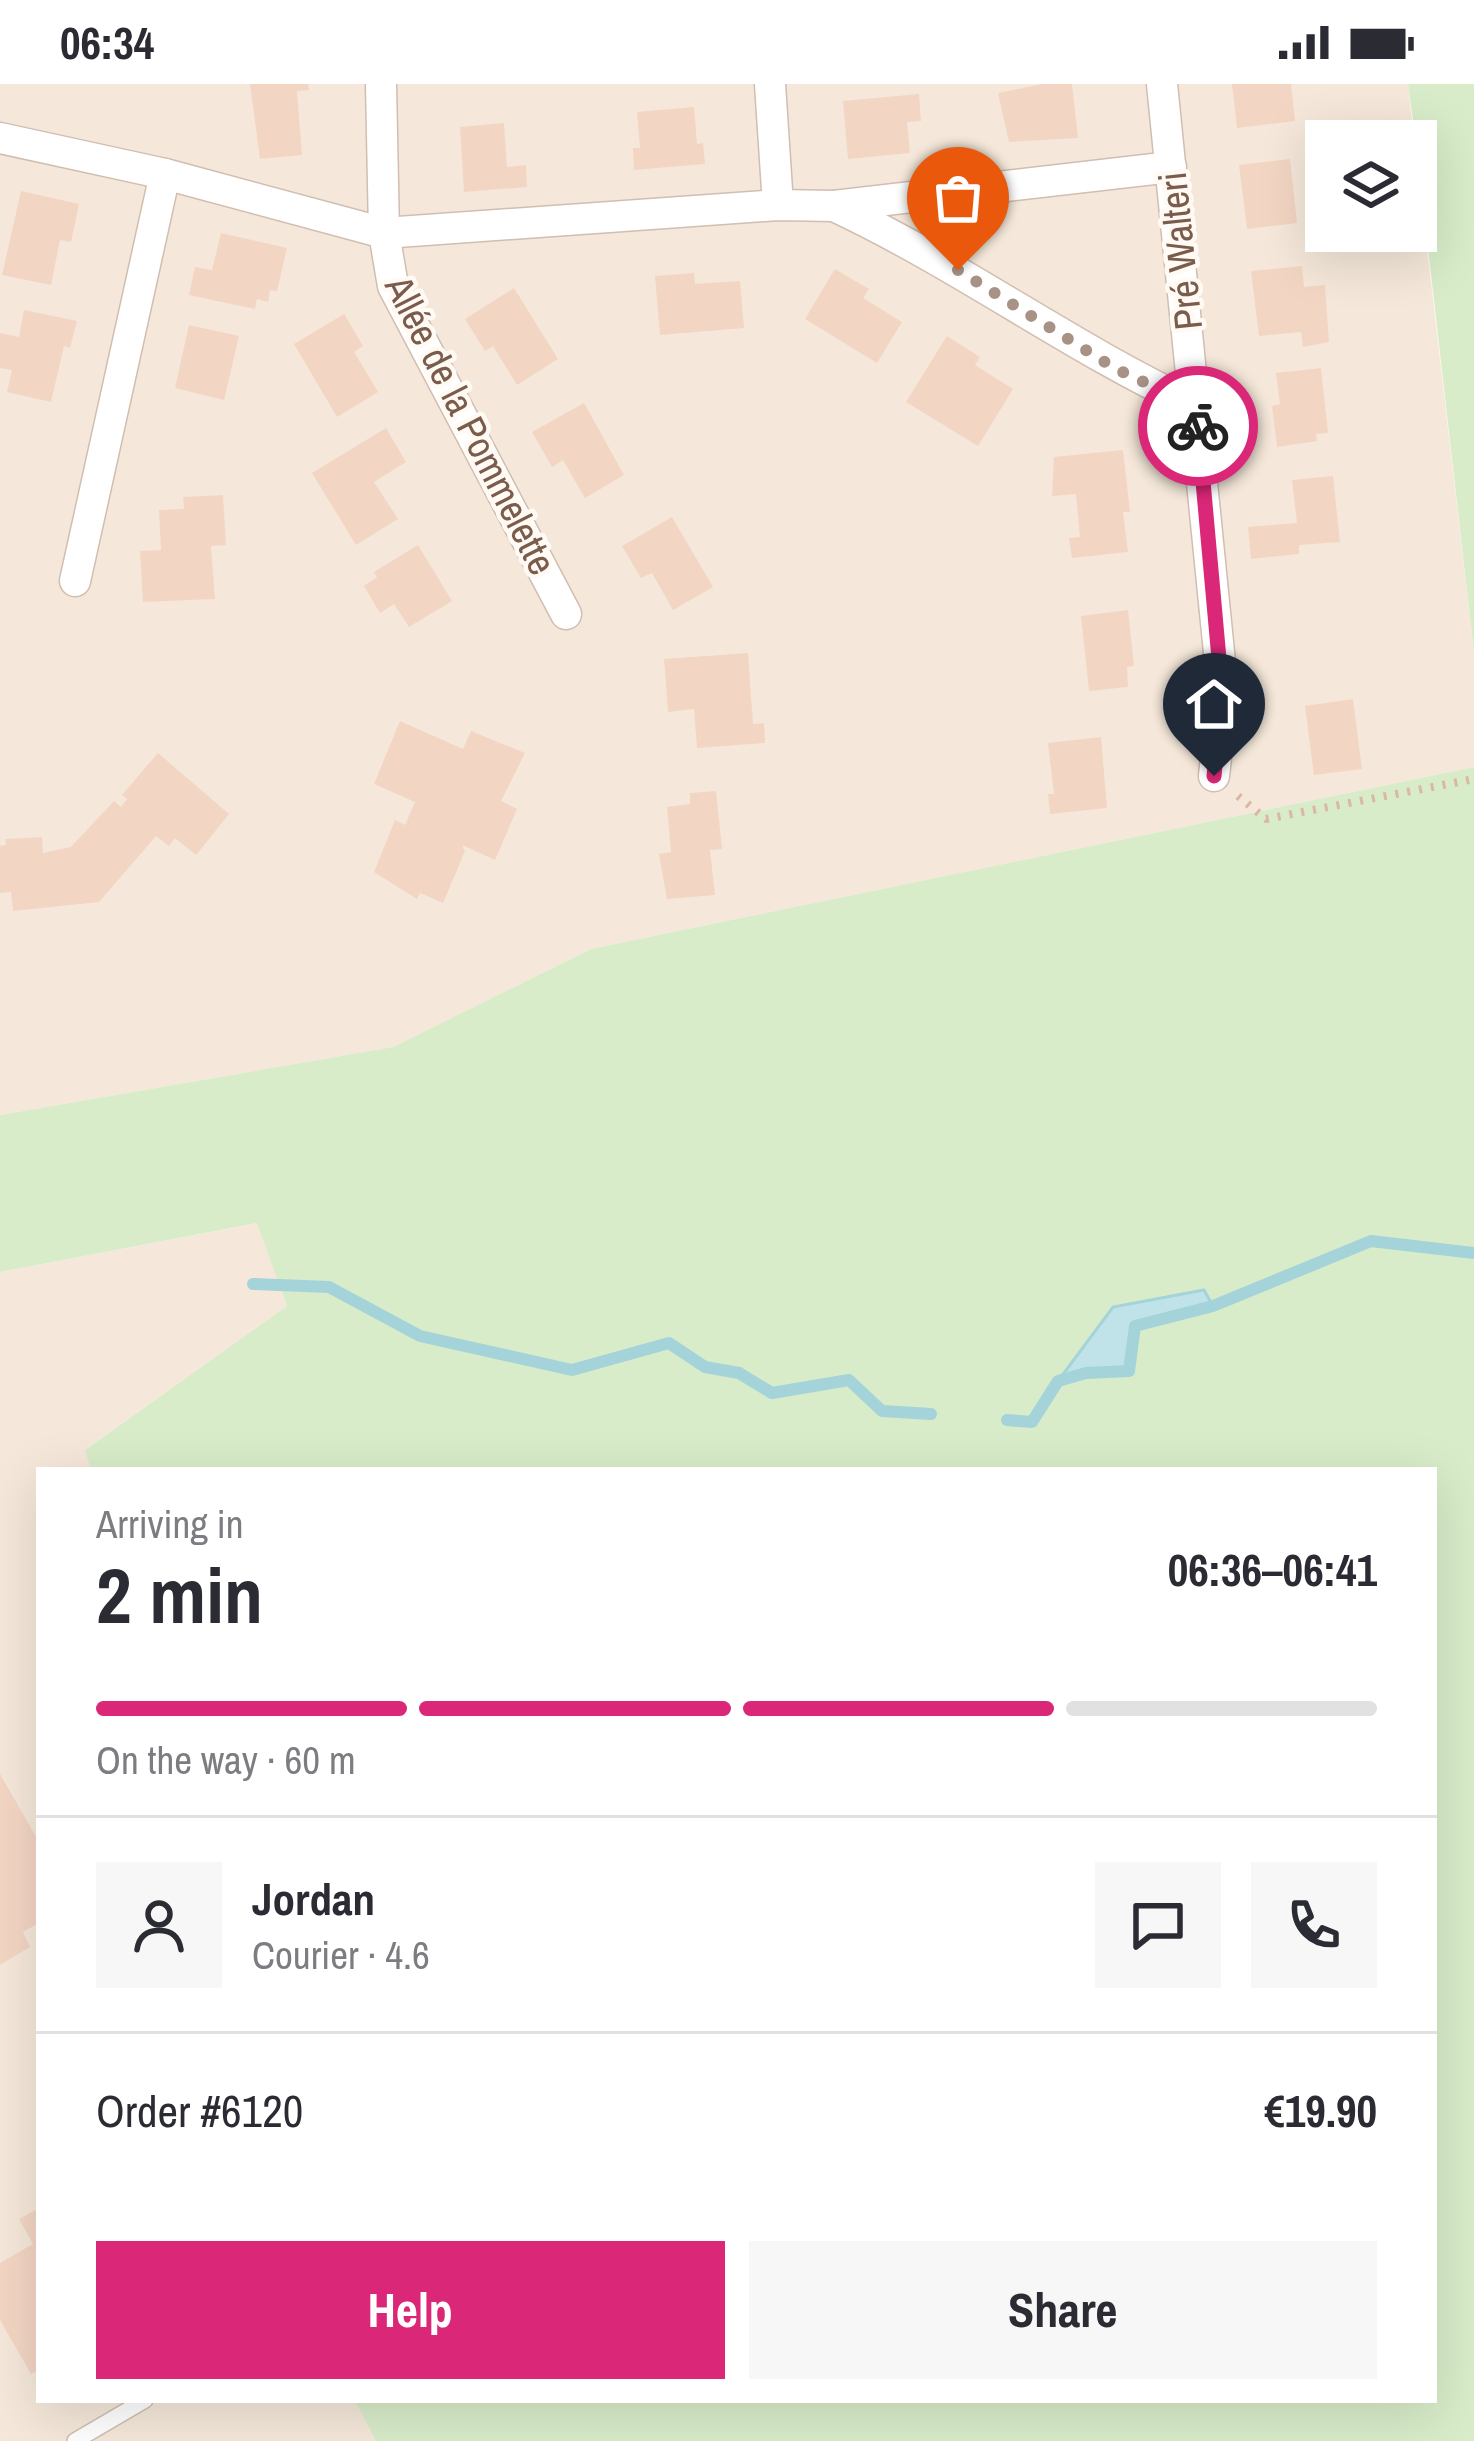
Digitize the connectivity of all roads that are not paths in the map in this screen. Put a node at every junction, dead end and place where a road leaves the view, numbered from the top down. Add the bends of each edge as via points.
1 (381, 84) edge
2 (770, 84) edge
3 (1162, 84) edge
4 (0, 138) edge
5 (1171, 167) junction
6 (165, 174) junction
7 (778, 206) junction
8 (834, 206) junction
9 (384, 233) junction
10 (1196, 406) junction
11 (75, 581) dead end
12 (566, 614) dead end
13 (1214, 776) road end
14 (140, 2403) edge
15 (75, 2441) edge

1 - 9 street, Allée de la Pommelette
2 - 7 street
3 - 5 street, Pré Walteri
4 - 6 street, Allée de la Pommelette
5 - 8 street, Allée de la Pommelette
5 - 10 street, Pré Walteri
6 - 9 street, Allée de la Pommelette
6 - 11 street
7 - 8 street, Allée de la Pommelette
7 - 9 street, Allée de la Pommelette
8 - 10 street, Allée de la Pommelette via 919,245 1116,369
9 - 12 street, Allée de la Pommelette via 393,286
10 - 13 street, Pré Walteri via 1222,692
14 - 15 lane

